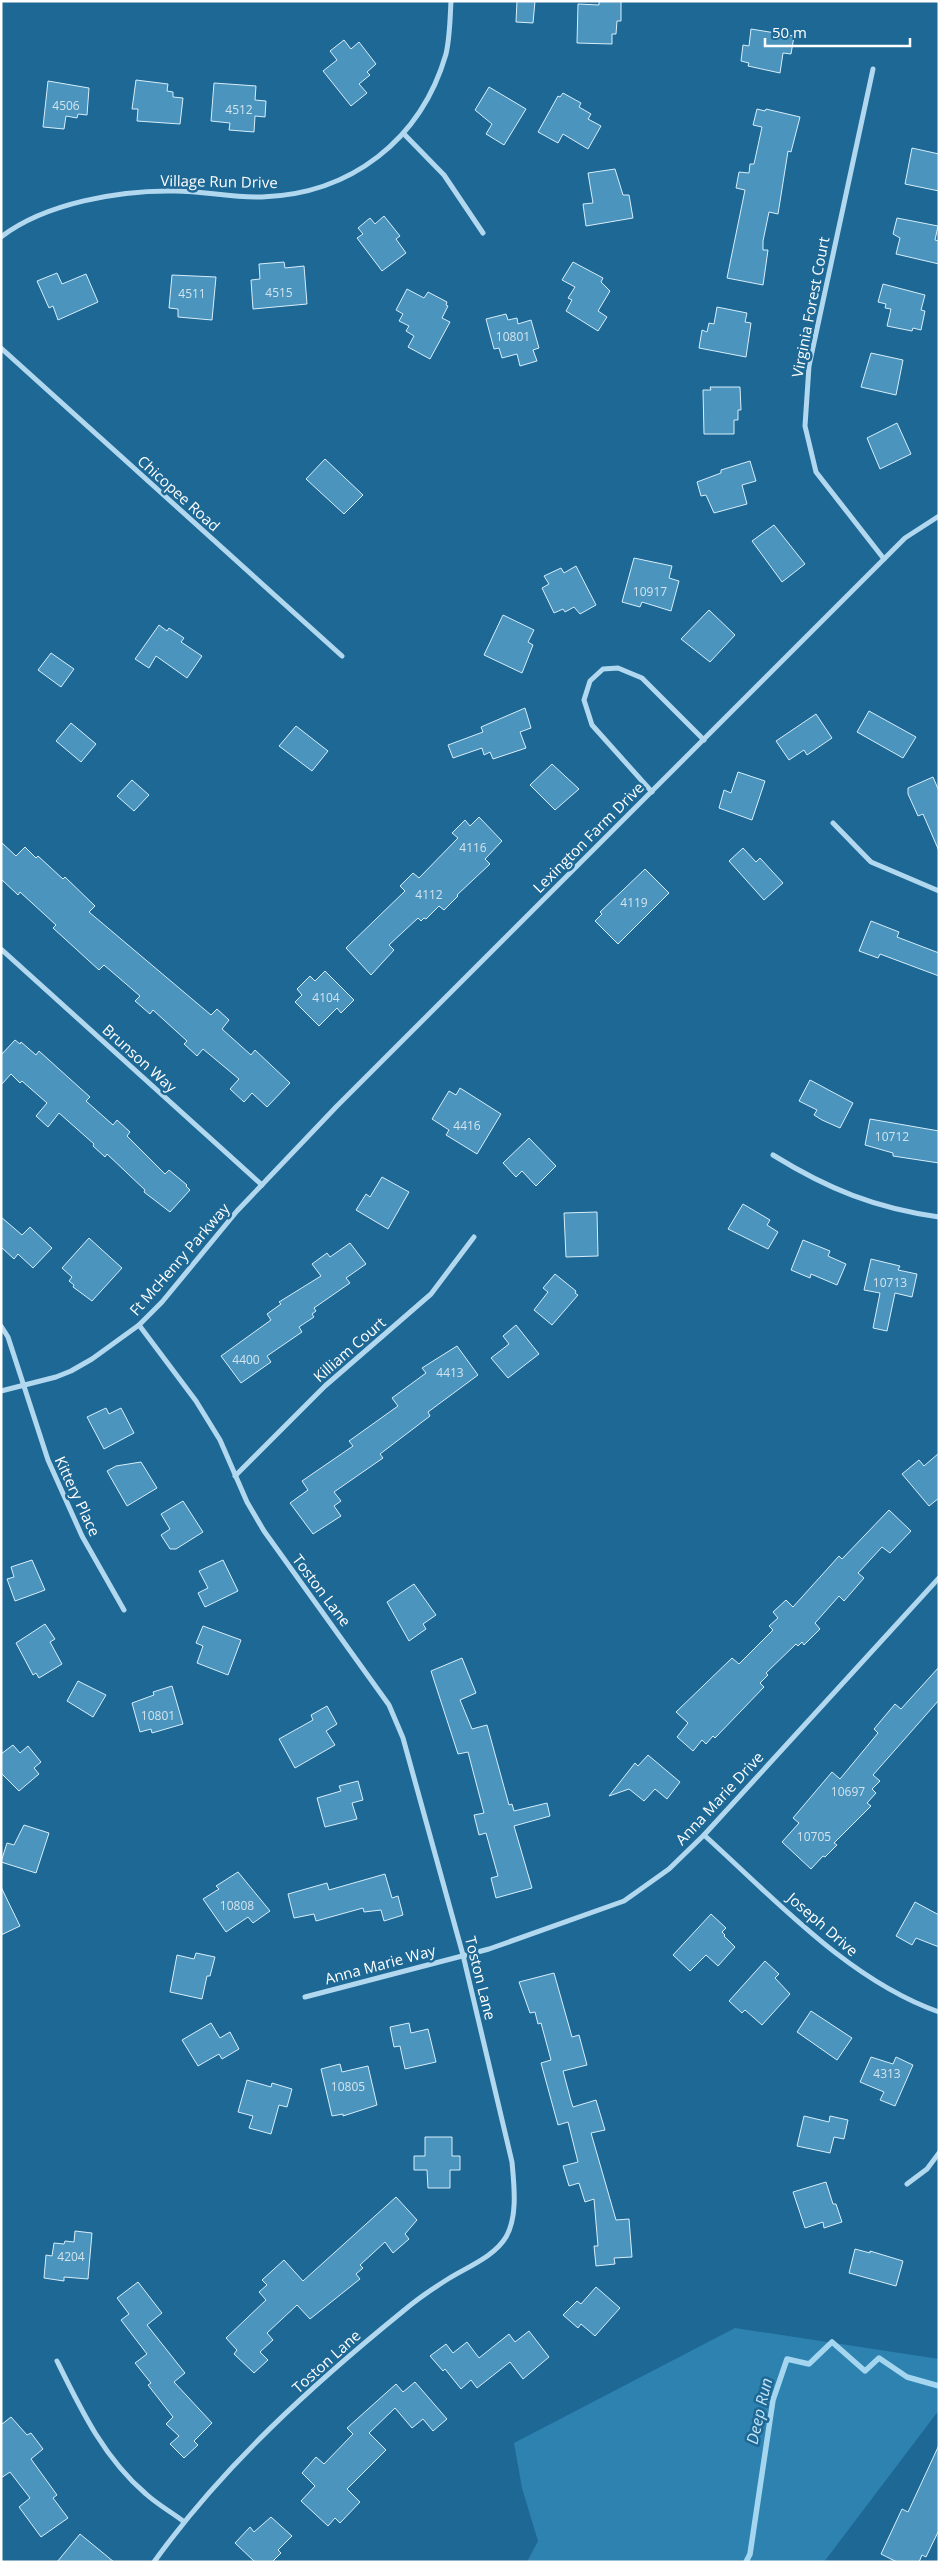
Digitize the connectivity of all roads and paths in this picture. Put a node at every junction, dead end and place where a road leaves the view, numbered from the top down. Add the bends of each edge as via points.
1 (451, 1) edge
2 (873, 69) dead end
3 (404, 134) junction
4 (483, 233) dead end
5 (1, 237) edge
6 (1, 348) edge
7 (939, 516) edge
8 (884, 560) junction
9 (342, 656) dead end
10 (704, 740) junction
11 (652, 792) junction
12 (833, 823) dead end
13 (939, 891) edge
14 (1, 949) edge
15 (773, 1155) dead end
16 (262, 1185) junction
17 (939, 1217) edge
18 (474, 1237) dead end
19 (139, 1325) junction
20 (1, 1326) edge
21 (24, 1386) junction
22 (1, 1391) edge
23 (235, 1476) junction
24 (939, 1578) edge
25 (124, 1610) dead end
26 (704, 1835) junction
27 (463, 1955) junction
28 (304, 1997) dead end
29 (939, 2012) edge
30 (939, 2154) edge
31 (907, 2184) dead end
32 (57, 2361) dead end
33 (183, 2521) junction
34 (154, 2562) edge

1 - 3 street, Village Run Drive via 446,52 436,82 421,112
2 - 8 street, Virginia Forest Court via 809,366 805,426 816,472
3 - 4 street via 444,175
3 - 5 street, Village Run Drive via 376,159 343,179 313,190 262,197 173,191 118,195 51,211
6 - 9 street, Chicopee Road
7 - 8 street, Lexington Farm Drive via 905,538
8 - 10 street, Lexington Farm Drive
10 - 11 street, Lexington Farm Drive
10 - 11 street via 642,678 618,668 604,669 590,681 584,700 592,725
11 - 16 street, Lexington Farm Drive
12 - 13 street via 870,862
14 - 16 street, Brunson Way
15 - 17 street via 852,1197 902,1212
16 - 19 street, Ft McHenry Parkway
18 - 23 street, Killiam Court via 431,1294 324,1386
19 - 21 street, Ft McHenry Parkway via 71,1371
19 - 23 street, Toston Lane via 196,1401 220,1440
20 - 21 street, Kittery Place via 8,1337
21 - 22 street, Ft McHenry Parkway
21 - 25 street, Kittery Place via 48,1460 82,1536
23 - 27 street, Toston Lane via 264,1531 389,1705 403,1738
24 - 26 street, Anna Marie Drive
26 - 27 street, Anna Marie Drive via 669,1869 624,1902 513,1942
26 - 29 street, Joseph Drive via 847,1964 912,2002
27 - 28 street, Anna Marie Way
27 - 33 street, Toston Lane via 512,2162 513,2212 506,2237 492,2252 405,2309 353,2352 252,2447
30 - 31 street via 927,2169
32 - 33 street via 89,2426 107,2453 145,2494
33 - 34 street, Toston Lane

